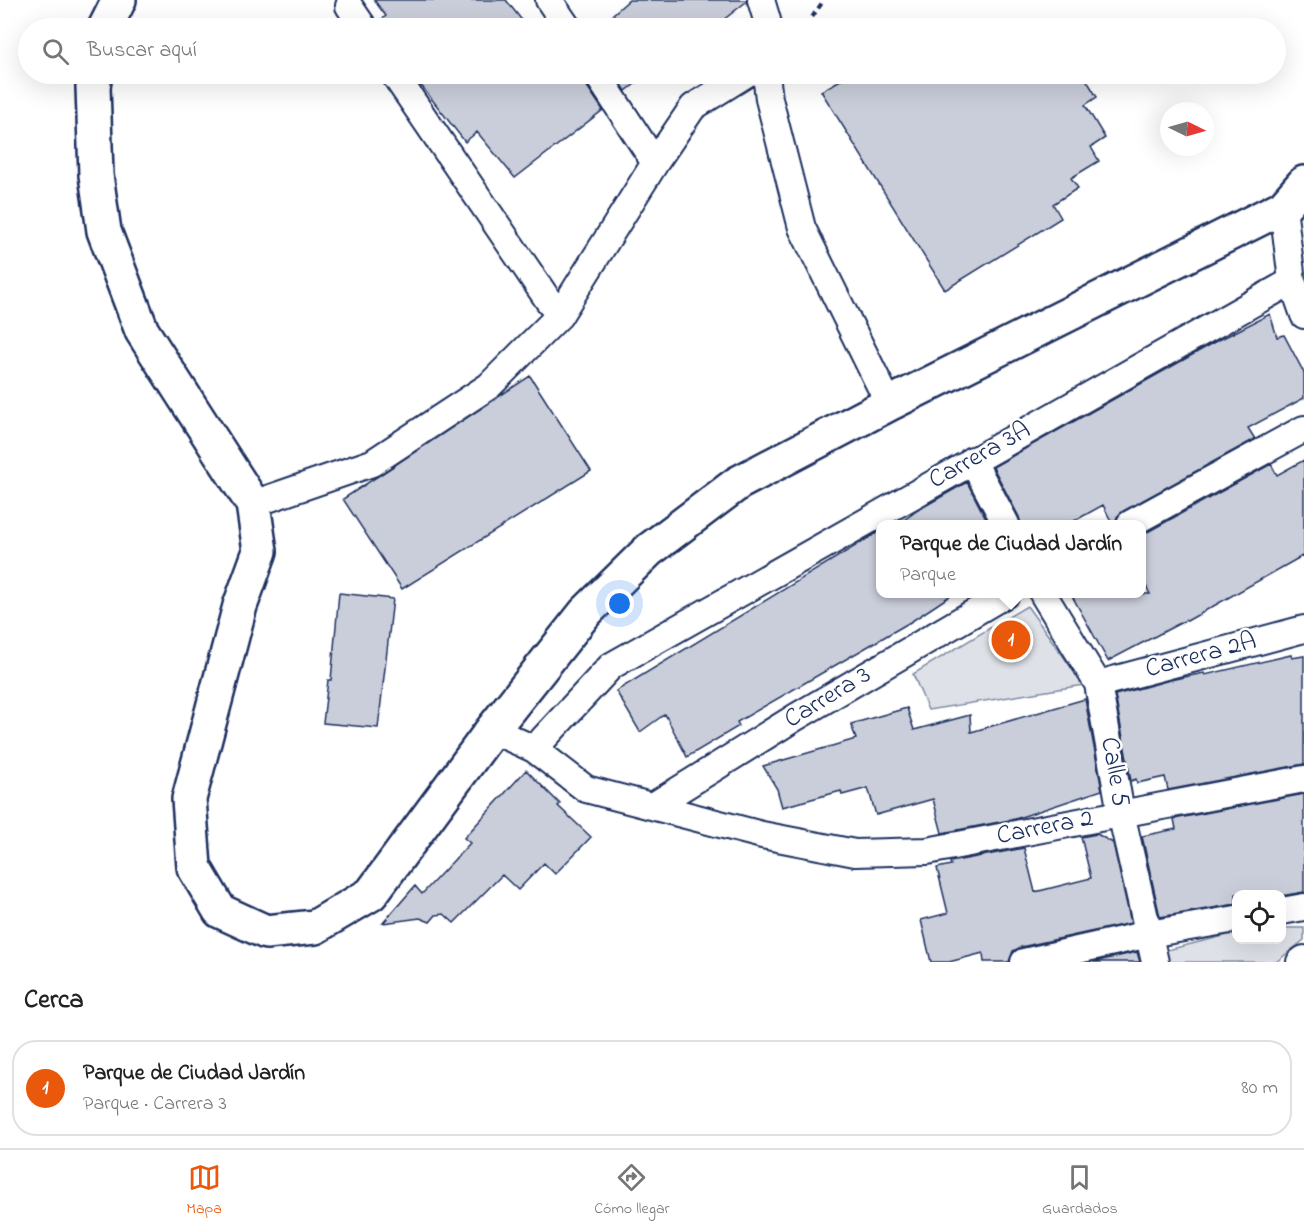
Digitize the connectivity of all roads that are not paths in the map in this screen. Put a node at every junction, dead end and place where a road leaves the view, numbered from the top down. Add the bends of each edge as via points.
1 (119, 0) edge
2 (549, 0) edge
3 (762, 0) edge
4 (349, 6) dead end
5 (110, 18) edge
6 (357, 18) edge
7 (561, 18) edge
8 (766, 18) edge
9 (93, 84) edge
10 (401, 84) edge
11 (604, 84) edge
12 (730, 84) edge
13 (767, 84) edge
14 (655, 163) junction
15 (1294, 195) edge
16 (1296, 254) edge
17 (1292, 280) junction
18 (1304, 315) edge
19 (559, 316) junction
20 (888, 404) junction
21 (1304, 429) edge
22 (972, 460) junction
23 (253, 504) junction
24 (1003, 520) edge
25 (1139, 520) edge
26 (999, 598) edge
27 (1046, 598) edge
28 (1304, 629) edge
29 (1098, 684) junction
30 (492, 730) junction
31 (534, 749) junction
32 (1304, 779) edge
33 (652, 806) junction
34 (1121, 813) junction
35 (1304, 907) edge
36 (1286, 910) edge
37 (1232, 920) edge
38 (1149, 934) junction
39 (1024, 962) edge
40 (1155, 962) edge

1 - 5 main road
2 - 7 street
3 - 8 street
4 - 6 street
9 - 23 main road via 96,175 104,231 142,331
10 - 19 street
11 - 14 street
12 - 14 street via 693,107
13 - 20 street via 802,228
14 - 19 street
15 - 16 street
15 - 20 main road
16 - 17 street
17 - 18 street
17 - 22 street, Carrera 3A
19 - 23 street via 489,386 372,463
20 - 30 main road via 738,483 649,550 585,613
21 - 25 street
22 - 24 street
22 - 31 street, Carrera 3A via 610,666
23 - 30 main road via 260,551 240,606 189,799 194,867 220,911 266,932 315,927 370,894
26 - 33 street, Carrera 3
27 - 29 street, Calle 5
28 - 29 street, Carrera 2A
29 - 34 street, Calle 5
30 - 31 street, Carrera 2
31 - 33 street, Carrera 2 via 586,789
32 - 34 street, Carrera 2
33 - 34 street, Carrera 2 via 762,835 855,853 927,850
34 - 38 street, Calle 5
35 - 36 street
37 - 38 street
38 - 39 street
38 - 40 street, Calle 5

